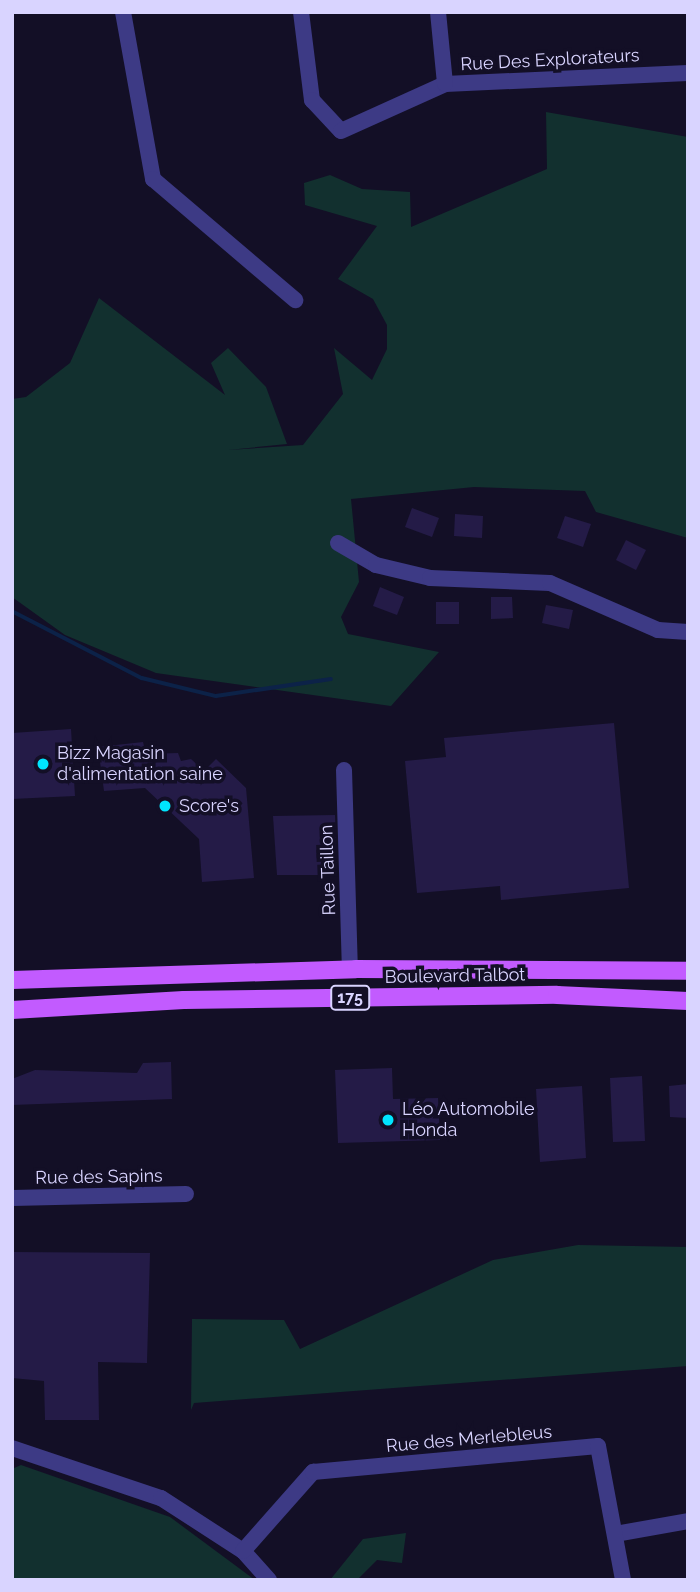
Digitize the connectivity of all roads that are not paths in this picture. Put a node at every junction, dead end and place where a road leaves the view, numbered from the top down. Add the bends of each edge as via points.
1 (123, 12) edge
2 (301, 12) edge
3 (438, 12) edge
4 (688, 73) edge
5 (445, 84) junction
6 (295, 300) dead end
7 (338, 543) dead end
8 (688, 632) edge
9 (344, 770) dead end
10 (351, 969) junction
11 (688, 971) edge
12 (12, 980) edge
13 (688, 1001) edge
14 (12, 1010) edge
15 (186, 1194) dead end
16 (12, 1198) edge
17 (12, 1448) edge
18 (688, 1521) edge
19 (615, 1534) junction
20 (243, 1551) junction
21 (269, 1580) edge
22 (623, 1580) edge

1 - 6 street via 153,179
2 - 5 street, Rue Des Explorateurs via 312,100 341,131
3 - 5 street
4 - 5 street, Rue Des Explorateurs
7 - 8 street via 376,565 430,578 550,583 658,630
9 - 10 street, Rue Taillon
10 - 11 main road, Boulevard Talbot / 175
10 - 12 main road, Boulevard Talbot / 175
13 - 14 main road, Boulevard Talbot / 175 via 557,995 184,1000
15 - 16 street, Rue des Sapins
17 - 20 street via 161,1498
18 - 19 street
19 - 20 street, Rue des Merlebleus via 598,1446 313,1472
19 - 22 street, Rue des Merlebleus
20 - 21 street

